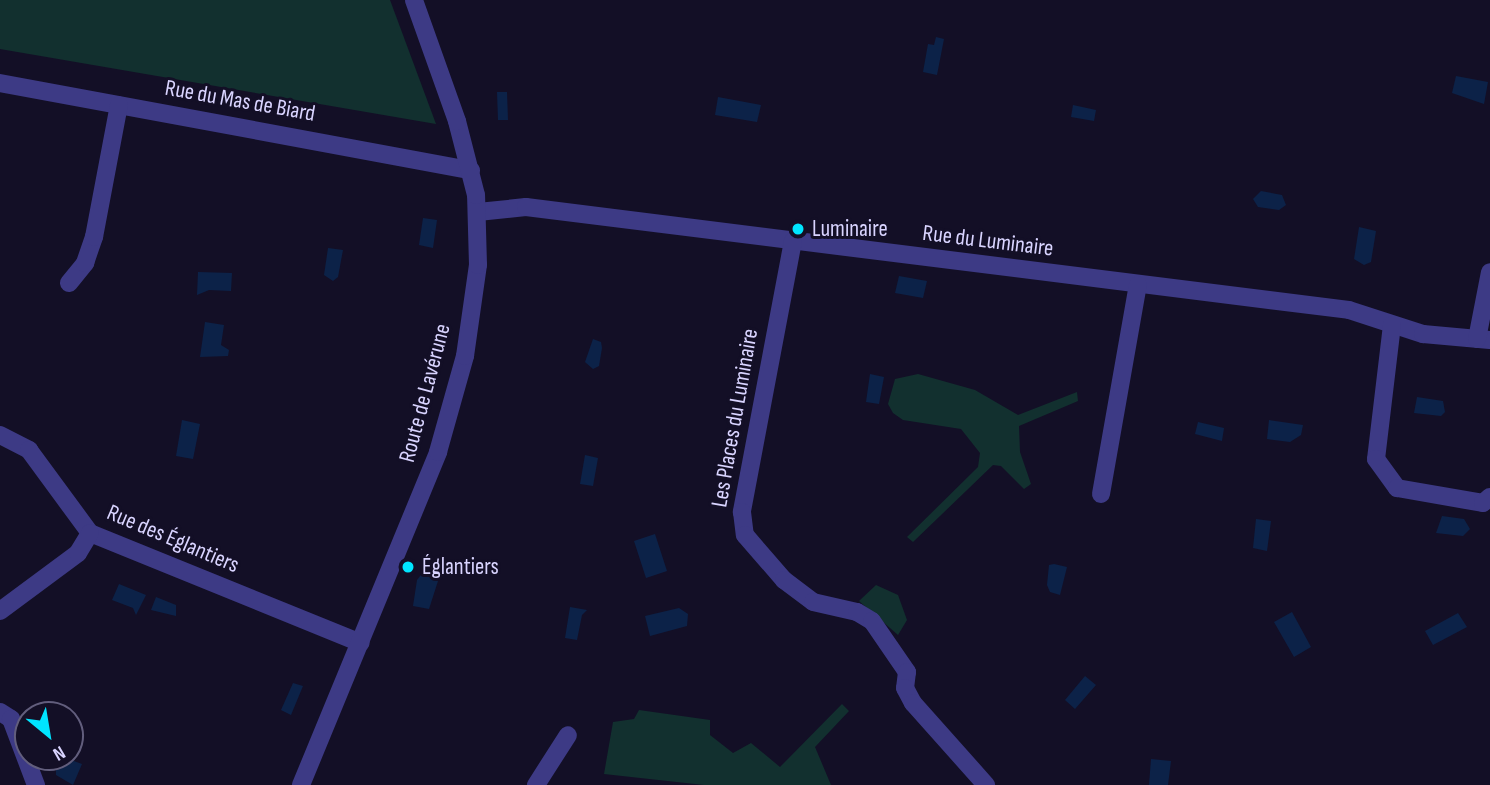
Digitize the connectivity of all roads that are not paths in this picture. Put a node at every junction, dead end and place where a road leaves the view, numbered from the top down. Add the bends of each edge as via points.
1 (414, 0) edge
2 (0, 83) edge
3 (119, 105) junction
4 (471, 170) junction
5 (478, 212) junction
6 (793, 241) junction
7 (1490, 272) edge
8 (69, 284) dead end
9 (1138, 285) junction
10 (1392, 325) junction
11 (1483, 340) edge
12 (0, 435) edge
13 (1101, 494) dead end
14 (1490, 497) edge
15 (90, 533) junction
16 (0, 611) edge
17 (361, 643) junction
18 (0, 712) edge
19 (568, 735) dead end
20 (36, 785) edge
21 (301, 785) edge
22 (536, 785) edge
23 (986, 785) edge

1 - 4 street, Route de Lavérune
2 - 3 street, Rue du Mas de Biard
3 - 4 street, Rue du Mas de Biard
3 - 8 street via 94,237 85,262
4 - 5 street, Route de Lavérune
5 - 6 street, Rue du Luminaire via 526,207
5 - 17 street, Route de Lavérune via 478,265 451,410
6 - 9 street, Rue du Luminaire
6 - 23 street, Les Places du Luminaire via 741,525 784,580 813,602 857,612 872,621 908,671 905,688 913,703
7 - 11 street
9 - 10 street, Rue du Luminaire via 1349,310
9 - 13 street
10 - 11 street, Rue du Luminaire via 1423,334
10 - 14 street via 1376,459 1397,488 1483,503
12 - 15 street, Rue des Églantiers via 29,450
15 - 16 street via 78,553
15 - 17 street, Rue des Églantiers
17 - 21 street, Route de Lavérune
18 - 20 street via 11,719
19 - 22 street

